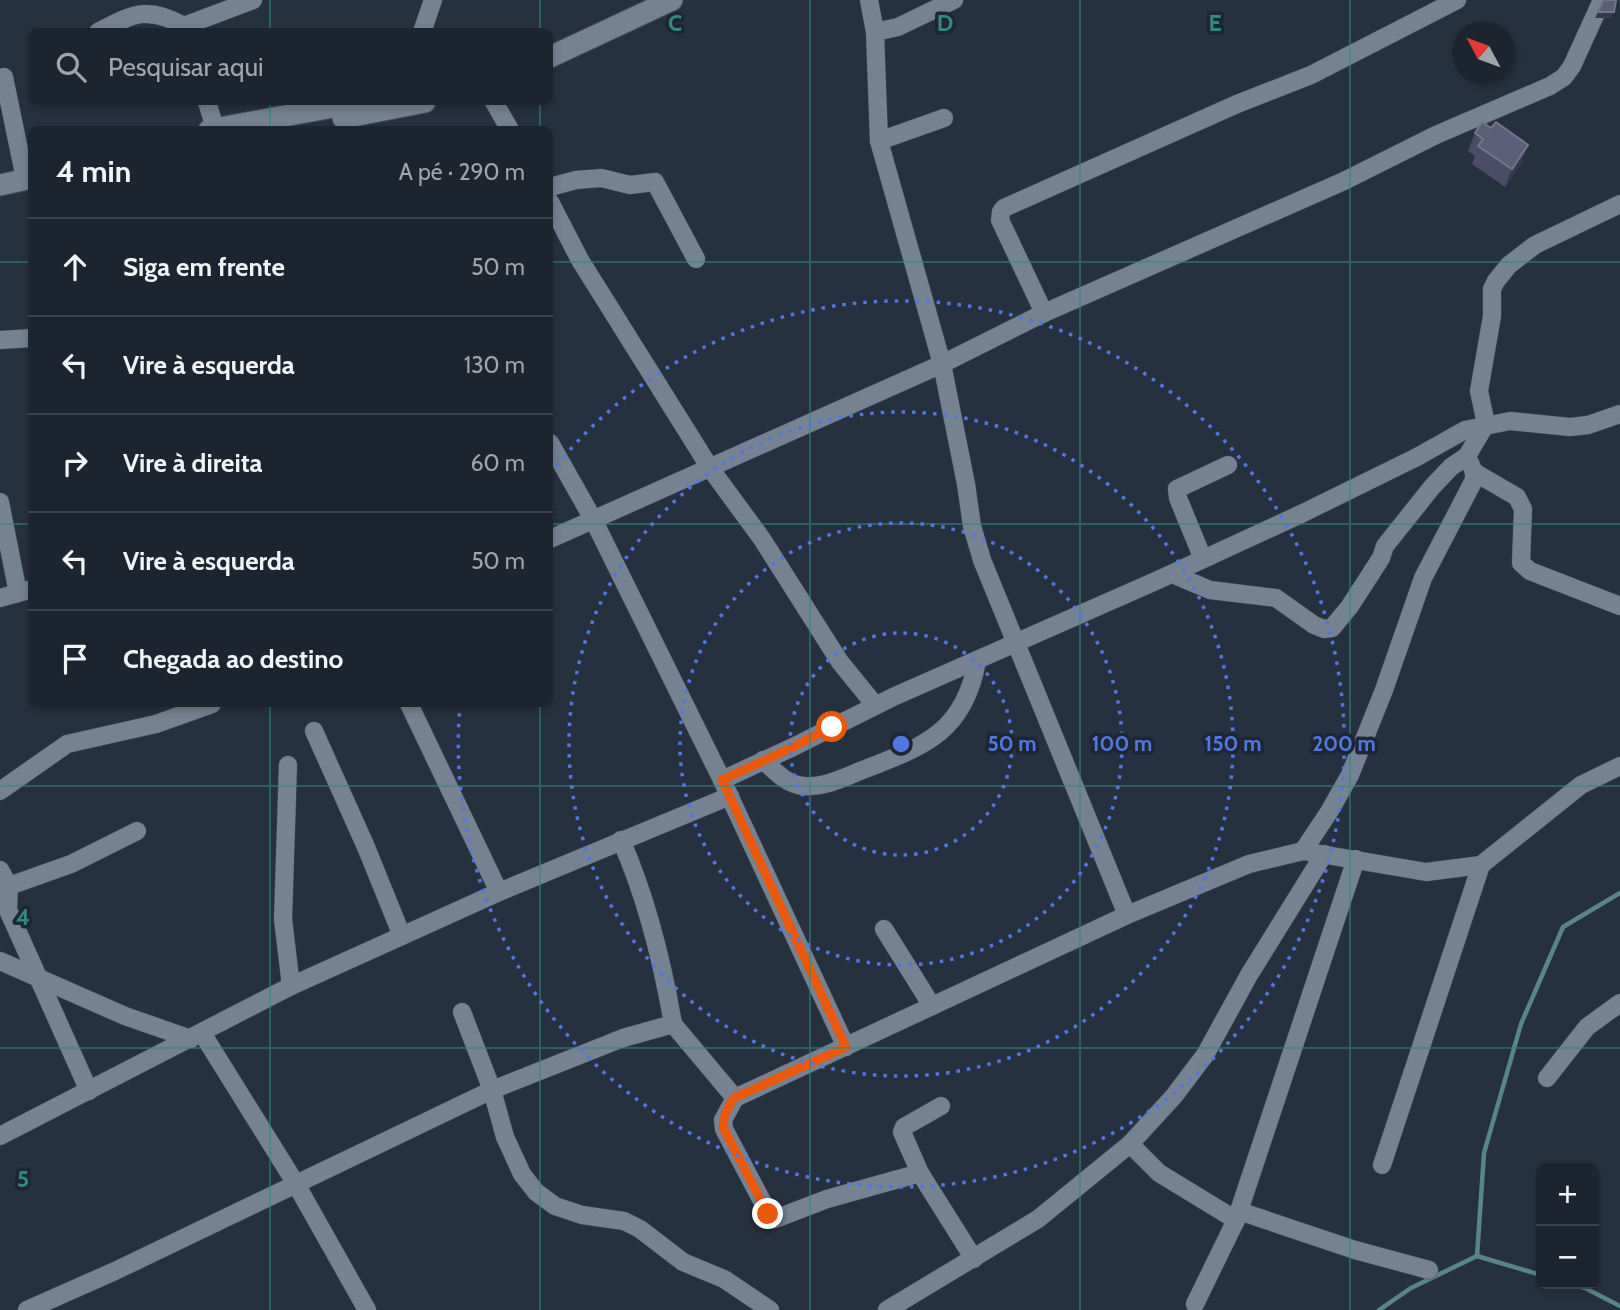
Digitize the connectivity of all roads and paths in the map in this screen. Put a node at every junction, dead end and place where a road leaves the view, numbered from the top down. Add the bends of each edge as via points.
1 (253, 0) edge
2 (433, 0) edge
3 (640, 0) edge
4 (672, 0) edge
5 (869, 0) edge
6 (954, 0) edge
7 (1457, 0) edge
8 (1602, 0) edge
9 (106, 28) edge
10 (184, 28) edge
11 (187, 28) edge
12 (423, 28) edge
13 (875, 32) junction
14 (553, 43) edge
15 (553, 56) edge
16 (4, 77) dead end
17 (208, 105) edge
18 (412, 105) edge
19 (496, 105) edge
20 (944, 118) dead end
21 (352, 119) edge
22 (211, 126) edge
23 (254, 126) edge
24 (307, 126) edge
25 (508, 126) edge
26 (879, 141) junction
27 (28, 167) edge
28 (28, 171) edge
29 (28, 171) edge
30 (0, 172) edge
31 (0, 184) edge
32 (553, 186) edge
33 (1620, 204) edge
34 (553, 207) edge
35 (696, 259) dead end
36 (1044, 313) junction
37 (28, 338) edge
38 (0, 340) edge
39 (942, 364) junction
40 (1620, 414) edge
41 (1486, 424) junction
42 (553, 448) edge
43 (1228, 464) dead end
44 (1470, 464) junction
45 (710, 468) junction
46 (0, 502) edge
47 (593, 519) junction
48 (553, 538) edge
49 (1203, 559) junction
50 (1172, 574) junction
51 (25, 591) edge
52 (0, 598) edge
53 (1620, 606) edge
54 (1016, 643) junction
55 (977, 661) junction
56 (875, 705) junction
57 (204, 707) edge
58 (410, 707) edge
59 (314, 731) dead end
60 (764, 760) junction
61 (288, 765) dead end
62 (1620, 766) edge
63 (726, 788) junction
64 (0, 791) edge
65 (137, 831) dead end
66 (621, 840) junction
67 (1303, 851) junction
68 (1324, 854) junction
69 (1356, 859) junction
70 (1481, 865) junction
71 (0, 870) edge
72 (9, 886) junction
73 (499, 892) junction
74 (1127, 915) junction
75 (884, 929) dead end
76 (402, 936) junction
77 (0, 961) edge
78 (38, 978) junction
79 (291, 986) junction
80 (1620, 1003) edge
81 (932, 1006) junction
82 (462, 1012) dead end
83 (673, 1024) junction
84 (196, 1036) junction
85 (846, 1047) junction
86 (1546, 1078) dead end
87 (492, 1090) junction
88 (89, 1091) junction
89 (734, 1098) junction
90 (942, 1107) dead end
91 (0, 1136) edge
92 (1130, 1144) junction
93 (1382, 1165) dead end
94 (920, 1173) junction
95 (296, 1184) junction
96 (1238, 1216) junction
97 (974, 1259) junction
98 (1429, 1270) dead end
99 (1195, 1304) dead end
100 (27, 1310) edge
101 (367, 1310) edge
102 (770, 1310) edge
103 (887, 1310) edge

1 - 11 street
2 - 12 street
3 - 14 main road
4 - 15 main road
5 - 13 street
6 - 13 street via 898,27
7 - 36 street via 1311,75 1004,208 1000,220
8 - 36 street via 1572,66 1550,86
9 - 10 street via 133,14 150,13 167,16
13 - 26 street
16 - 27 street
17 - 22 street
18 - 21 main road
19 - 25 street
20 - 26 street
21 - 23 main road
21 - 24 main road
26 - 39 street
28 - 30 main road
29 - 31 main road
32 - 35 street via 601,178 631,185 655,181
33 - 41 street via 1535,245 1496,281 1479,382
34 - 45 street via 580,260
36 - 39 street
37 - 38 street
39 - 45 street
39 - 54 street via 972,526
40 - 41 street via 1570,427 1528,421
41 - 44 street
41 - 49 street via 1465,430
42 - 47 street
43 - 49 street via 1177,489
44 - 50 street via 1451,467 1432,487 1385,546 1332,628 1314,625 1276,598 1210,590
44 - 53 street via 1517,497 1523,509 1521,563 1530,571
44 - 67 street via 1474,480 1423,578 1350,775
45 - 47 street
45 - 56 street via 762,539 840,662
46 - 51 street
47 - 48 street
47 - 63 street
49 - 50 street
50 - 54 street
51 - 52 street
54 - 55 street
54 - 74 street
55 - 56 street
55 - 60 street via 970,692 947,726 904,755 808,787 794,785
56 - 60 street
57 - 64 street via 156,724 68,744
58 - 73 street
59 - 76 street
60 - 63 street
61 - 79 street via 283,919
62 - 70 street via 1565,796
63 - 66 street
63 - 85 street
65 - 72 street via 71,864
66 - 73 street
66 - 83 street via 651,922
67 - 68 street
67 - 74 street via 1249,863
68 - 69 street
68 - 92 street via 1205,1055
69 - 70 street via 1426,872
69 - 96 street
70 - 93 street
71 - 72 street
72 - 78 street via 8,910
73 - 76 street
74 - 81 street
75 - 81 street
76 - 79 street
77 - 78 street
78 - 84 street via 125,1016
78 - 88 street
79 - 84 street
80 - 86 street via 1587,1027
81 - 85 street
82 - 87 street
83 - 87 street via 612,1042
83 - 89 street
84 - 88 street
84 - 95 street
85 - 89 street
87 - 95 street
87 - 102 street via 505,1137 536,1192 555,1206 624,1221 640,1229 683,1262 724,1279
88 - 91 street
89 - 94 street via 723,1120 724,1129 771,1218
90 - 94 street via 902,1129
92 - 96 street via 1159,1173
92 - 97 street via 1038,1219
94 - 97 street
95 - 100 street
95 - 101 street
96 - 98 street
96 - 99 street
97 - 103 street

